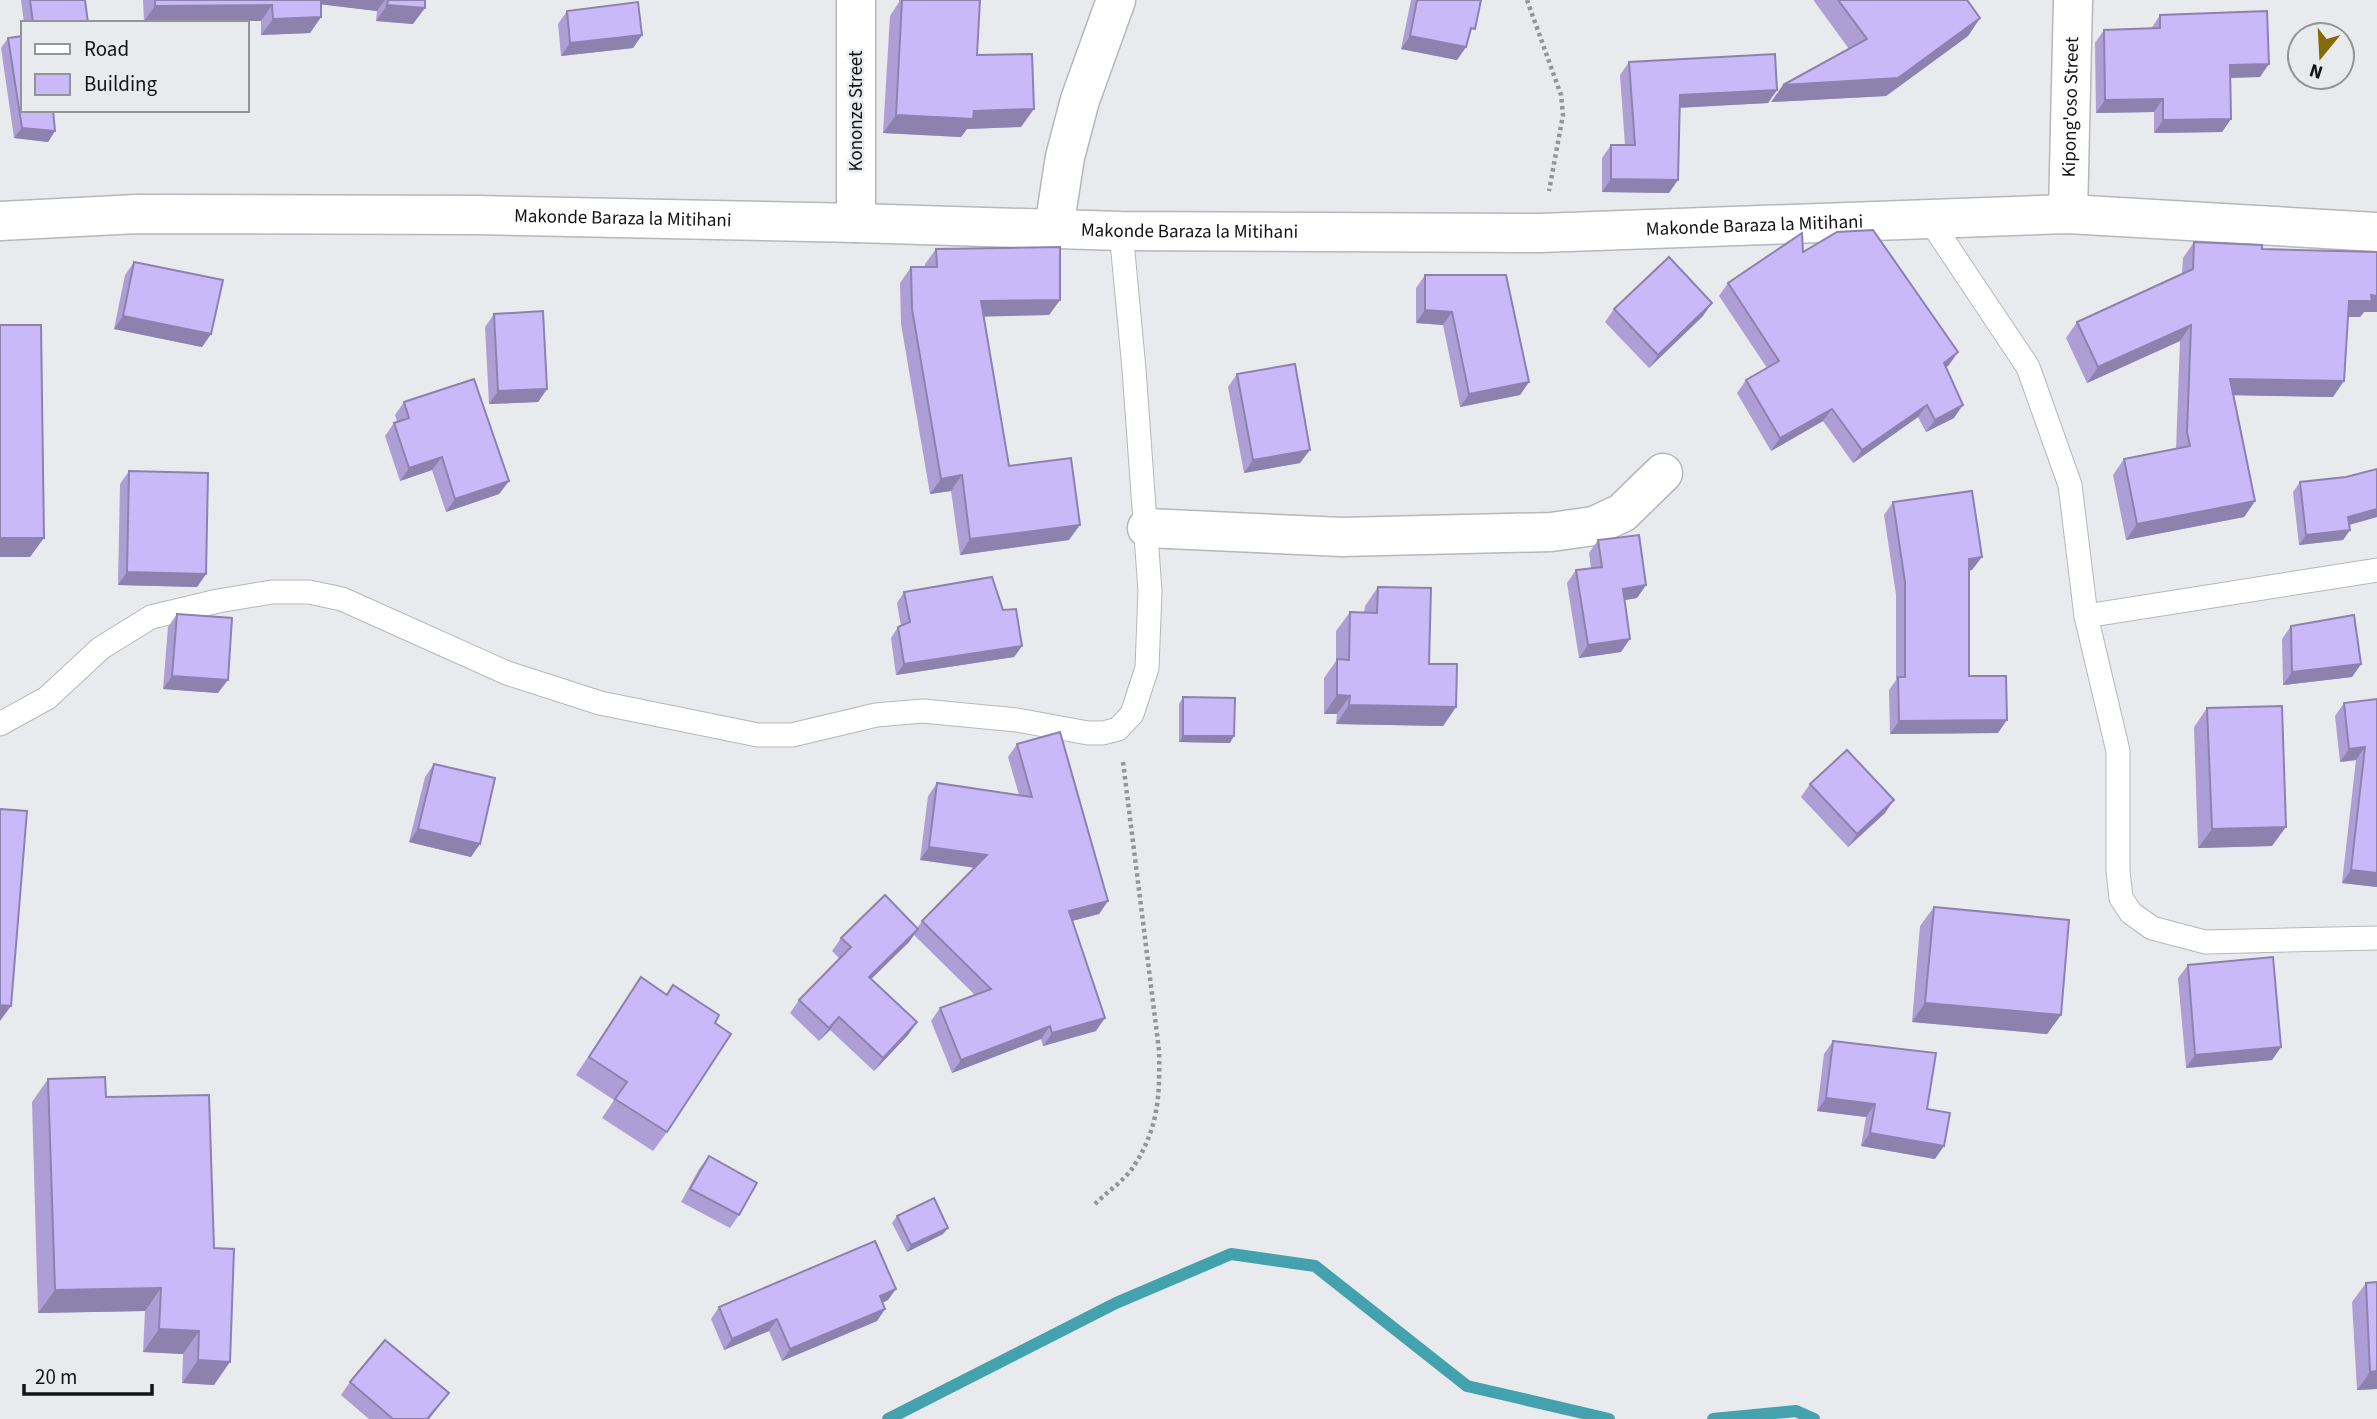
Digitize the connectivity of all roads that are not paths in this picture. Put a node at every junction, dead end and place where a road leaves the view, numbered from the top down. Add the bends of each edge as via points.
1 (856, 0) edge
2 (1116, 0) edge
3 (2073, 0) edge
4 (2068, 214) junction
5 (1929, 219) junction
6 (0, 221) edge
7 (856, 223) junction
8 (1054, 228) junction
9 (1121, 231) junction
10 (2377, 232) edge
11 (1662, 473) dead end
12 (1147, 528) junction
13 (2377, 570) edge
14 (2086, 616) junction
15 (0, 724) edge
16 (2377, 938) edge

1 - 7 street, Kononze Street
2 - 8 street via 1074,123
3 - 4 street, Kipong'oso Street
4 - 5 street, Makonde Baraza la Mitihani
4 - 10 street, Makonde Baraza la Mitihani
5 - 9 street, Makonde Baraza la Mitihani via 1541,233
5 - 14 lane via 2028,367 2070,485
6 - 7 street, Makonde Baraza la Mitihani via 137,214
7 - 8 street, Makonde Baraza la Mitihani
8 - 9 street, Makonde Baraza la Mitihani
9 - 12 lane
11 - 12 street via 1622,513 1594,526 1551,532 1342,537
12 - 15 lane via 1147,668 1132,714 1118,729 1103,733 923,711 876,715 792,735 758,735 600,703 507,673 342,599 309,592 272,592 151,617 101,648 47,698
13 - 14 lane
14 - 16 lane via 2118,751 2118,871 2121,898 2132,913 2152,928 2205,942

